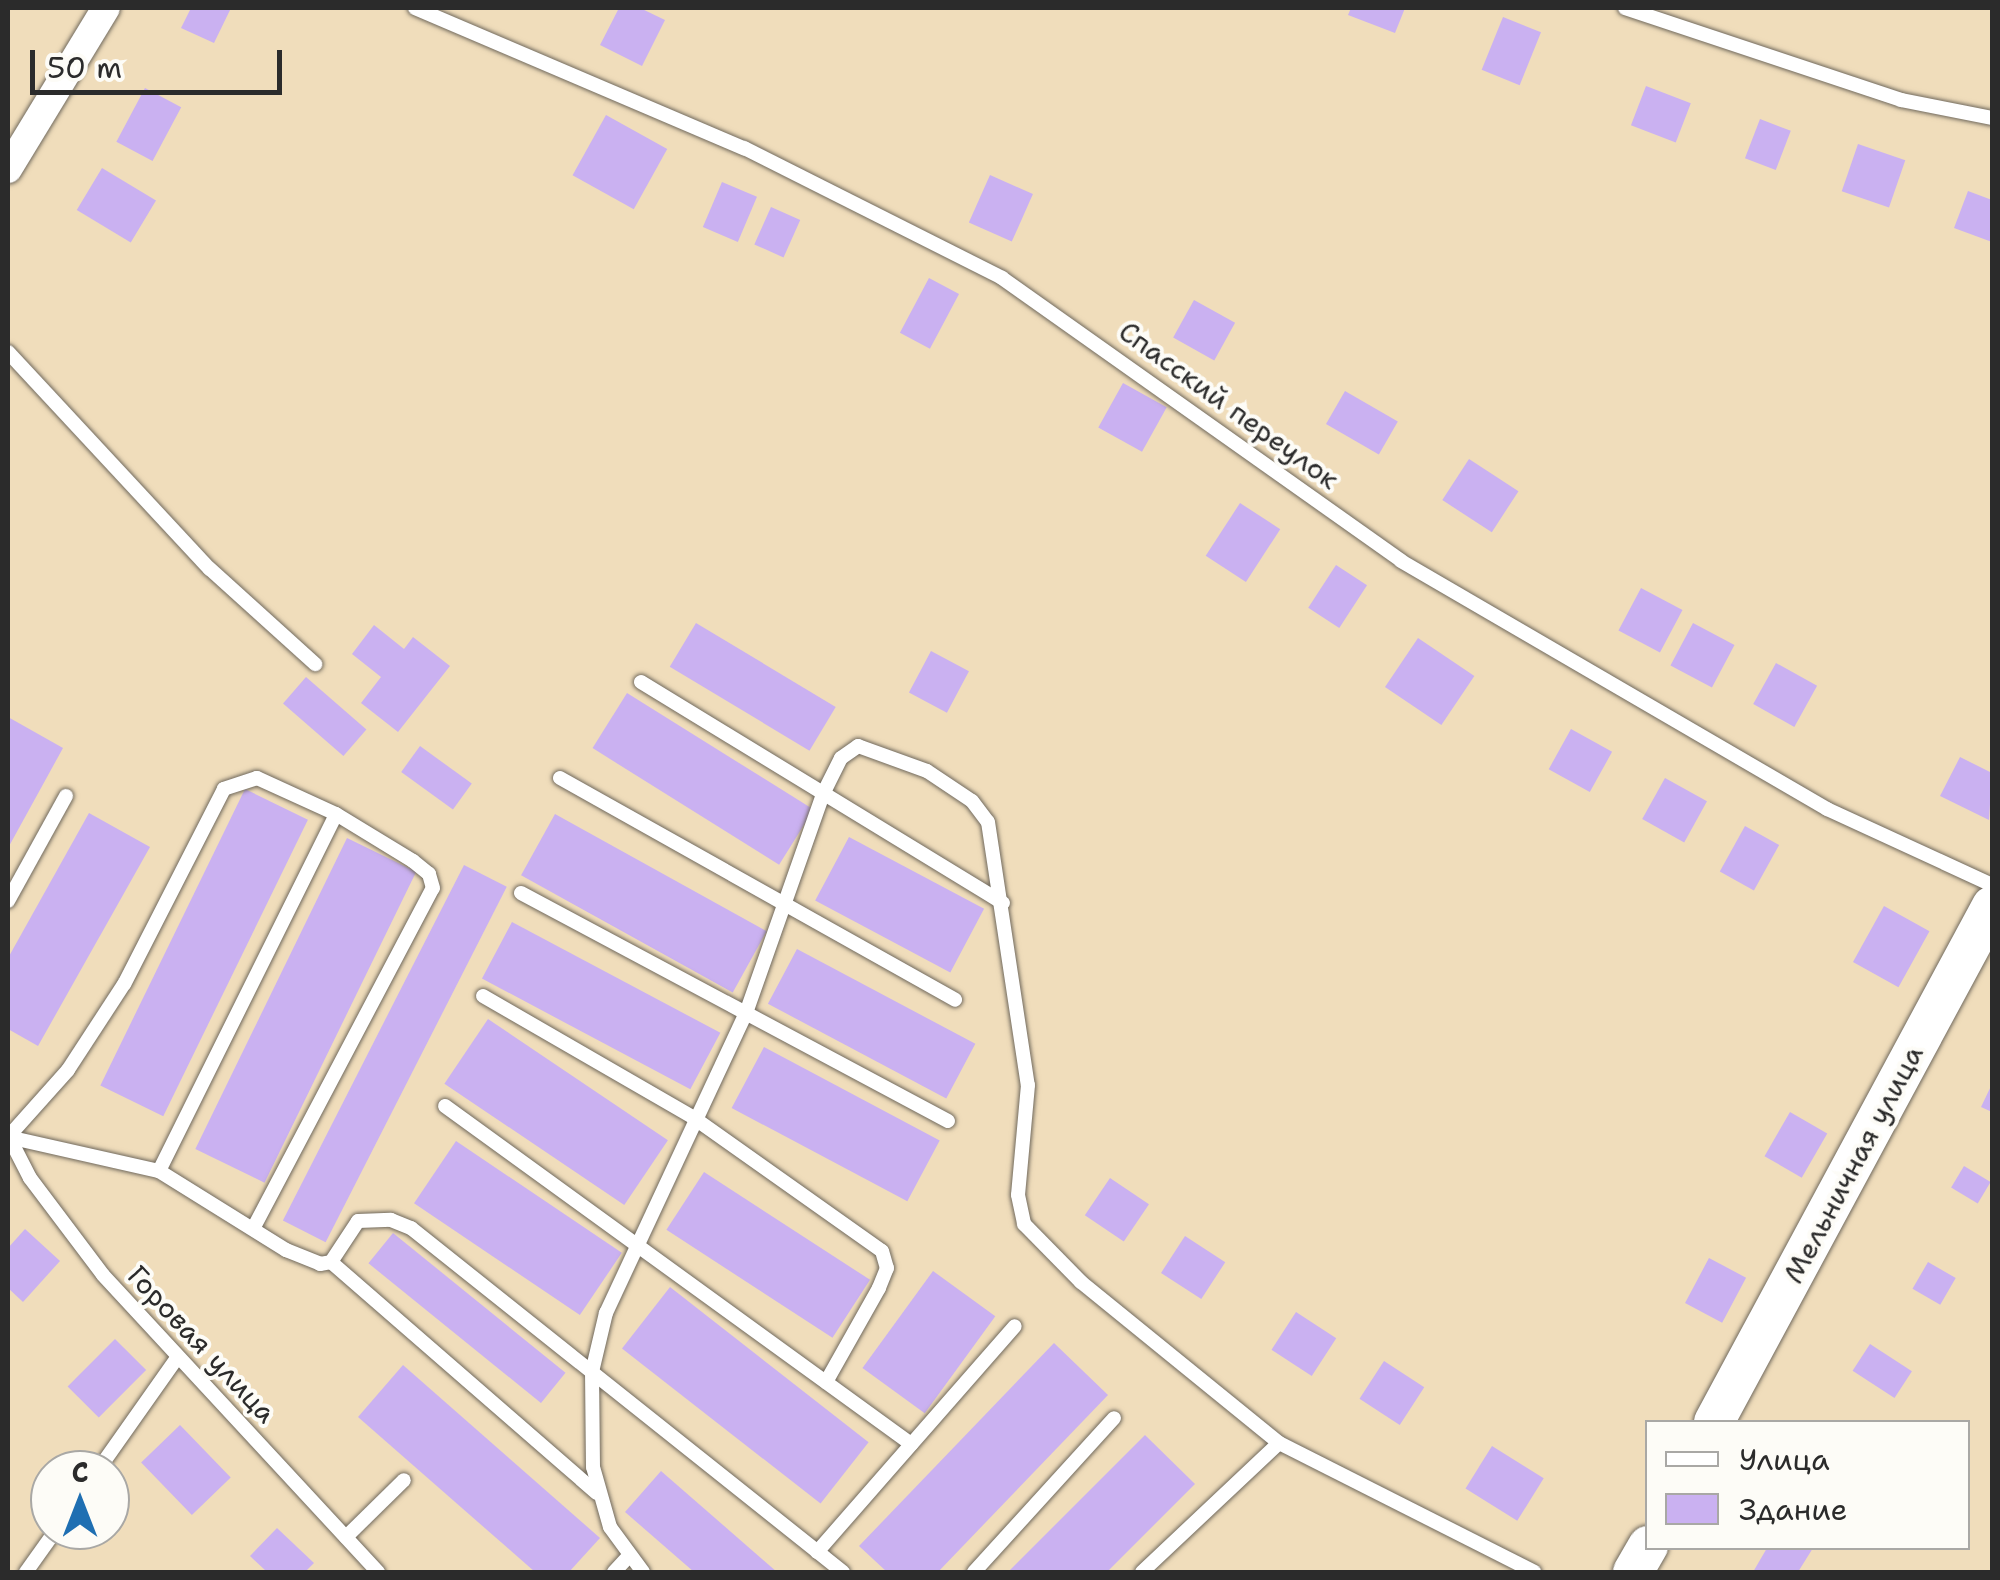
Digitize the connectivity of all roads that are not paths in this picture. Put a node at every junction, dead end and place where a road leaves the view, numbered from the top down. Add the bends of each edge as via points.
1 (106, 8) edge
2 (415, 8) edge
3 (1624, 8) edge
4 (1992, 118) edge
5 (8, 169) edge
6 (8, 352) edge
7 (315, 664) dead end
8 (642, 682) dead end
9 (560, 778) dead end
10 (823, 794) junction
11 (66, 796) dead end
12 (336, 814) junction
13 (1992, 885) edge
14 (521, 893) dead end
15 (8, 900) edge
16 (1003, 903) junction
17 (1992, 906) edge
18 (784, 907) junction
19 (483, 996) dead end
20 (956, 1000) dead end
21 (746, 1012) junction
22 (445, 1106) dead end
23 (694, 1118) junction
24 (948, 1121) dead end
25 (8, 1136) edge
26 (159, 1171) junction
27 (254, 1227) junction
28 (640, 1248) junction
29 (331, 1262) junction
30 (1014, 1326) dead end
31 (177, 1358) junction
32 (592, 1372) junction
33 (826, 1382) junction
34 (1114, 1418) dead end
35 (1715, 1420) edge
36 (1279, 1442) junction
37 (911, 1444) junction
38 (112, 1450) edge
39 (404, 1480) dead end
40 (598, 1493) junction
41 (346, 1537) junction
42 (42, 1550) edge
43 (1646, 1550) edge
44 (817, 1552) junction
45 (627, 1558) junction
46 (26, 1572) edge
47 (378, 1572) edge
48 (614, 1572) edge
49 (643, 1572) edge
50 (842, 1572) edge
51 (974, 1572) edge
52 (1142, 1572) edge
53 (1534, 1572) edge
54 (1633, 1572) edge

1 - 5 street
2 - 13 lane, Спасский переулок via 744,148 1002,278 1401,561 1828,809
3 - 4 lane via 1901,100
6 - 7 lane via 210,568
8 - 10 lane
9 - 18 lane
10 - 16 lane
10 - 16 lane via 841,758 858,746 927,772 972,801 988,822
10 - 18 lane
11 - 15 lane
12 - 25 lane via 257,778 224,790 124,984 68,1070
12 - 26 lane
12 - 27 lane via 413,861 429,874 433,888
14 - 21 lane
16 - 36 lane via 1028,1085 1018,1195 1024,1224 1082,1282
17 - 35 main road, Мельничная улица
18 - 20 lane
18 - 21 lane
19 - 23 lane
21 - 23 lane
21 - 24 lane
22 - 28 lane
23 - 28 lane
23 - 33 lane via 882,1252 887,1268
25 - 26 lane
25 - 31 lane, Горовая улица via 30,1178 103,1274
26 - 27 lane
27 - 29 lane via 286,1250
28 - 32 lane via 606,1313
28 - 33 lane
29 - 32 lane via 358,1221 392,1220 411,1228
29 - 40 lane
30 - 37 lane
31 - 38 lane
31 - 41 lane, Горовая улица
32 - 40 lane via 589,1423
32 - 44 lane
33 - 37 lane
34 - 51 lane
36 - 52 lane
36 - 53 lane
37 - 44 lane
39 - 41 lane
40 - 45 lane
41 - 47 lane, Горовая улица
42 - 46 lane
43 - 54 main road
44 - 50 lane
45 - 48 lane
45 - 49 lane

